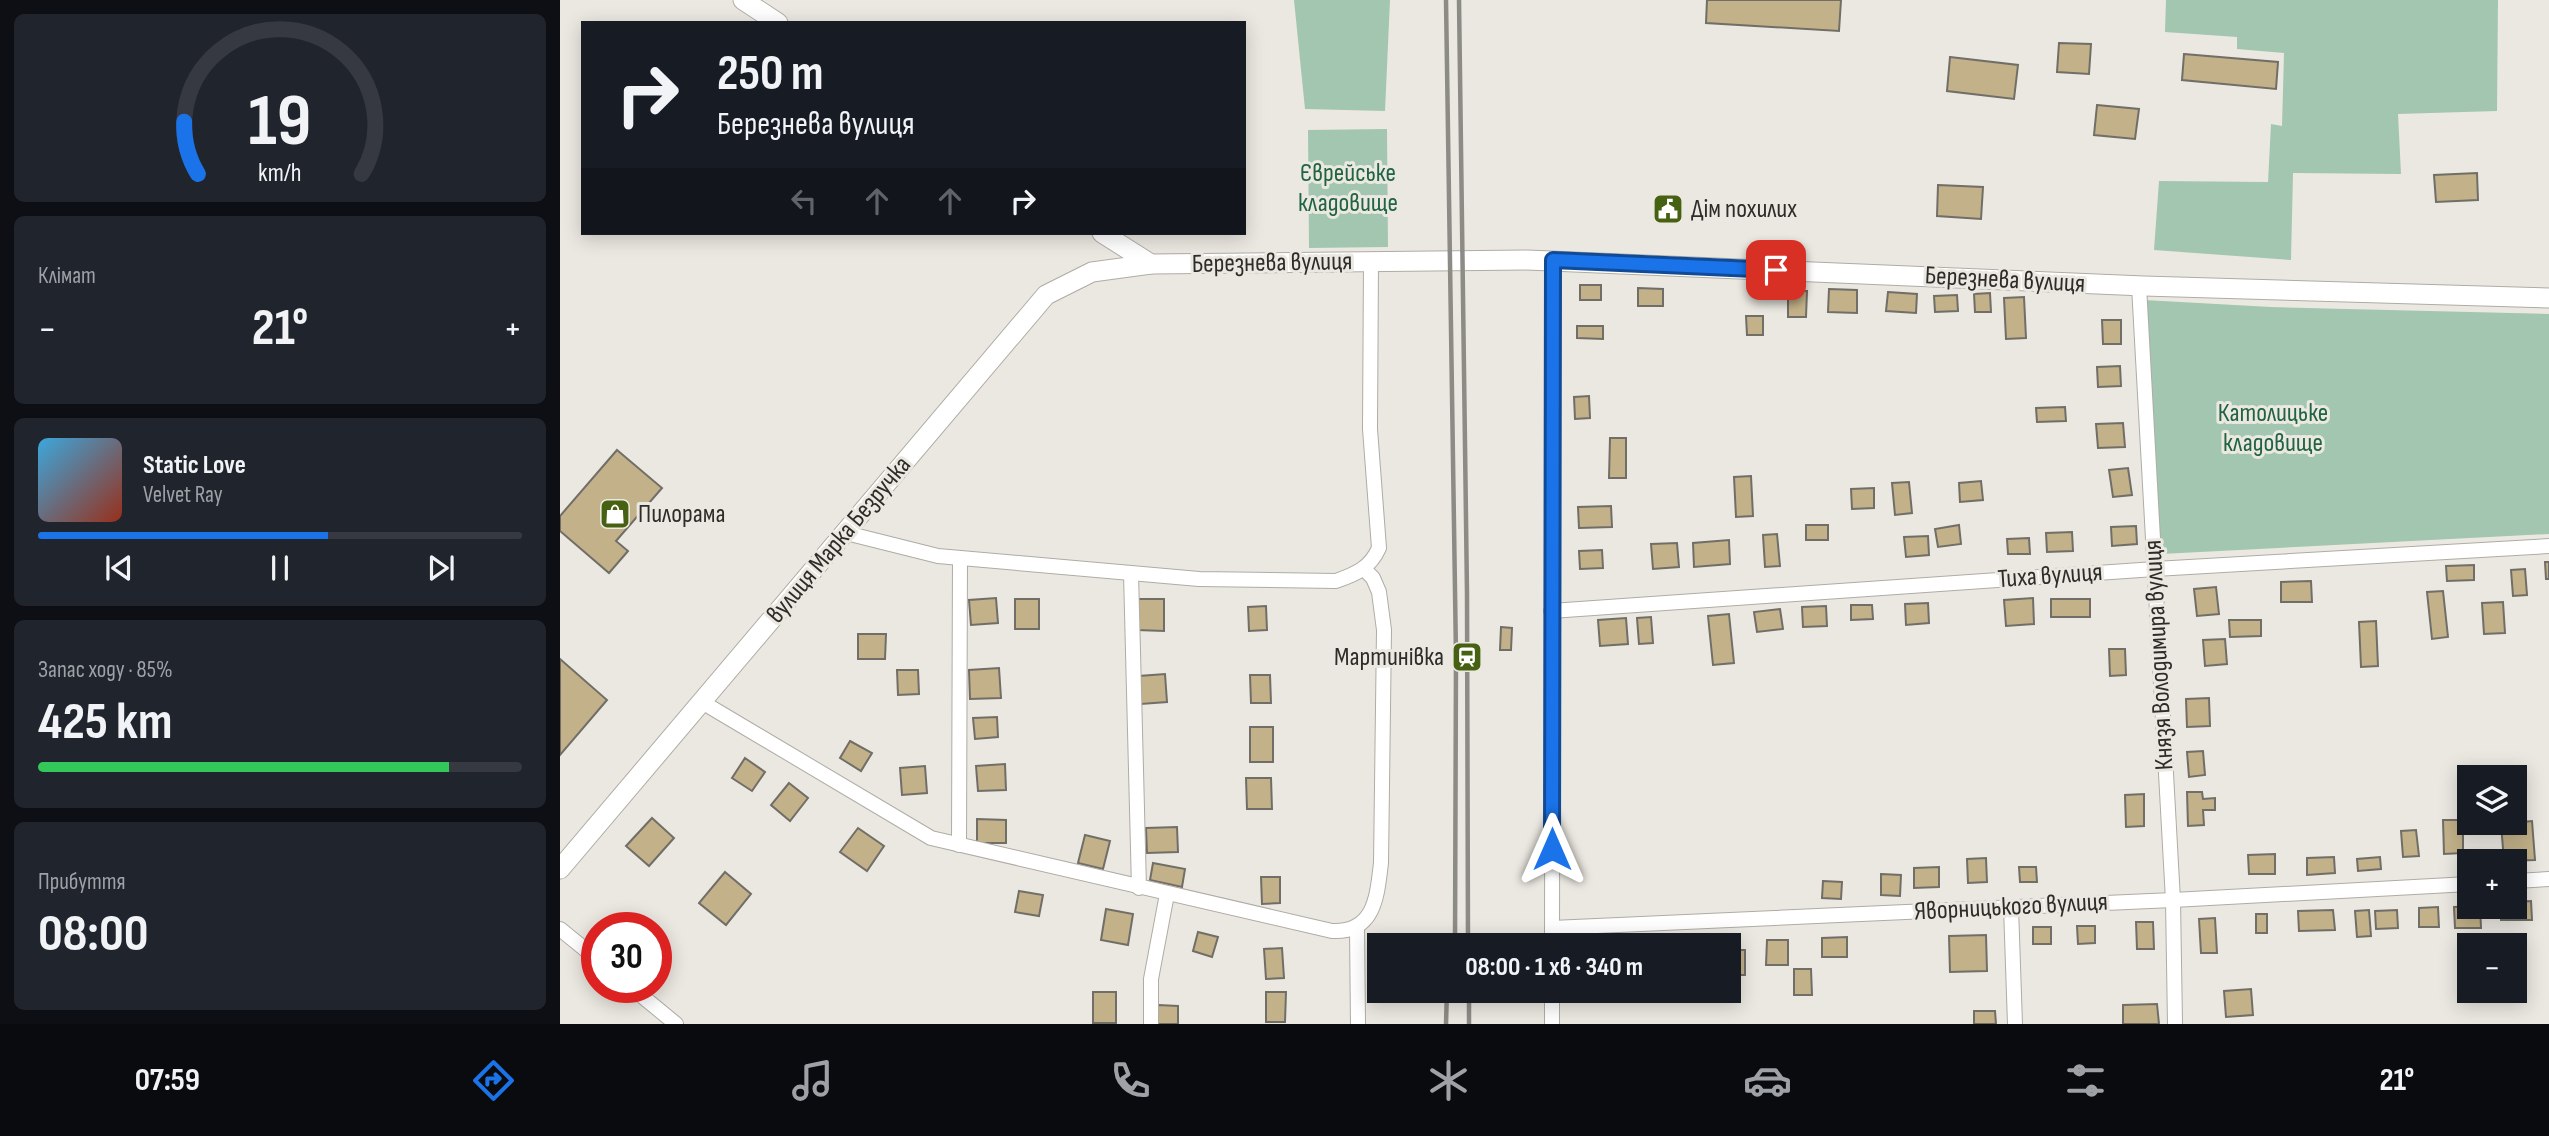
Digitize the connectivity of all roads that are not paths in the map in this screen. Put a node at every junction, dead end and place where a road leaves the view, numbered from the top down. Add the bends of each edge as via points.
1 (743, 0) edge
2 (775, 21) edge
3 (1105, 235) edge
4 (1553, 260) junction
5 (1371, 261) junction
6 (1151, 264) junction
7 (2139, 286) junction
8 (2549, 298) edge
9 (846, 533) junction
10 (2549, 546) edge
11 (960, 558) junction
12 (1364, 569) junction
13 (2155, 569) junction
14 (1131, 573) junction
15 (1551, 611) junction
16 (702, 702) junction
17 (959, 845) junction
18 (560, 869) edge
19 (2549, 880) edge
20 (2527, 881) edge
21 (2457, 885) edge
22 (1139, 888) junction
23 (1167, 894) junction
24 (2173, 900) junction
25 (2011, 907) junction
26 (1357, 928) junction
27 (1552, 928) junction
28 (560, 929) edge
29 (1552, 933) edge
30 (581, 946) edge
31 (650, 1003) edge
32 (1552, 1003) edge
33 (676, 1024) edge
34 (1151, 1024) edge
35 (1358, 1024) edge
36 (1552, 1024) edge
37 (2015, 1024) edge
38 (2175, 1024) edge

1 - 2 main road
3 - 6 main road
4 - 5 main road, Березнева вулиця
4 - 7 main road, Березнева вулиця
4 - 15 street
5 - 6 main road, Березнева вулиця
5 - 12 street via 1370,429 1380,548
6 - 9 main road, вулиця Марка Безручка via 1093,272 1046,295
7 - 8 main road, Березнева вулиця
7 - 13 street, Князя Володимира вулиця
9 - 11 street
9 - 16 main road, вулиця Марка Безручка
10 - 13 street, Тиха вулиця
11 - 14 street
11 - 17 street
12 - 14 street via 1336,581
12 - 26 street via 1380,592 1384,630 1384,814 1377,892 1368,918
13 - 15 street, Тиха вулиця
13 - 24 street, Князя Володимира вулиця
14 - 22 street
15 - 27 street
16 - 17 street via 931,838
16 - 18 main road, вулиця Марка Безручка
17 - 22 street
19 - 20 street
21 - 24 street, Яворницького вулиця
22 - 23 street
23 - 26 street via 1332,931
23 - 34 street via 1151,979
24 - 25 street, Яворницького вулиця
24 - 38 street, Князя Володимира вулиця
25 - 27 street, Яворницького вулиця
25 - 37 street
26 - 35 street
27 - 29 street
28 - 30 street
31 - 33 street
32 - 36 street

